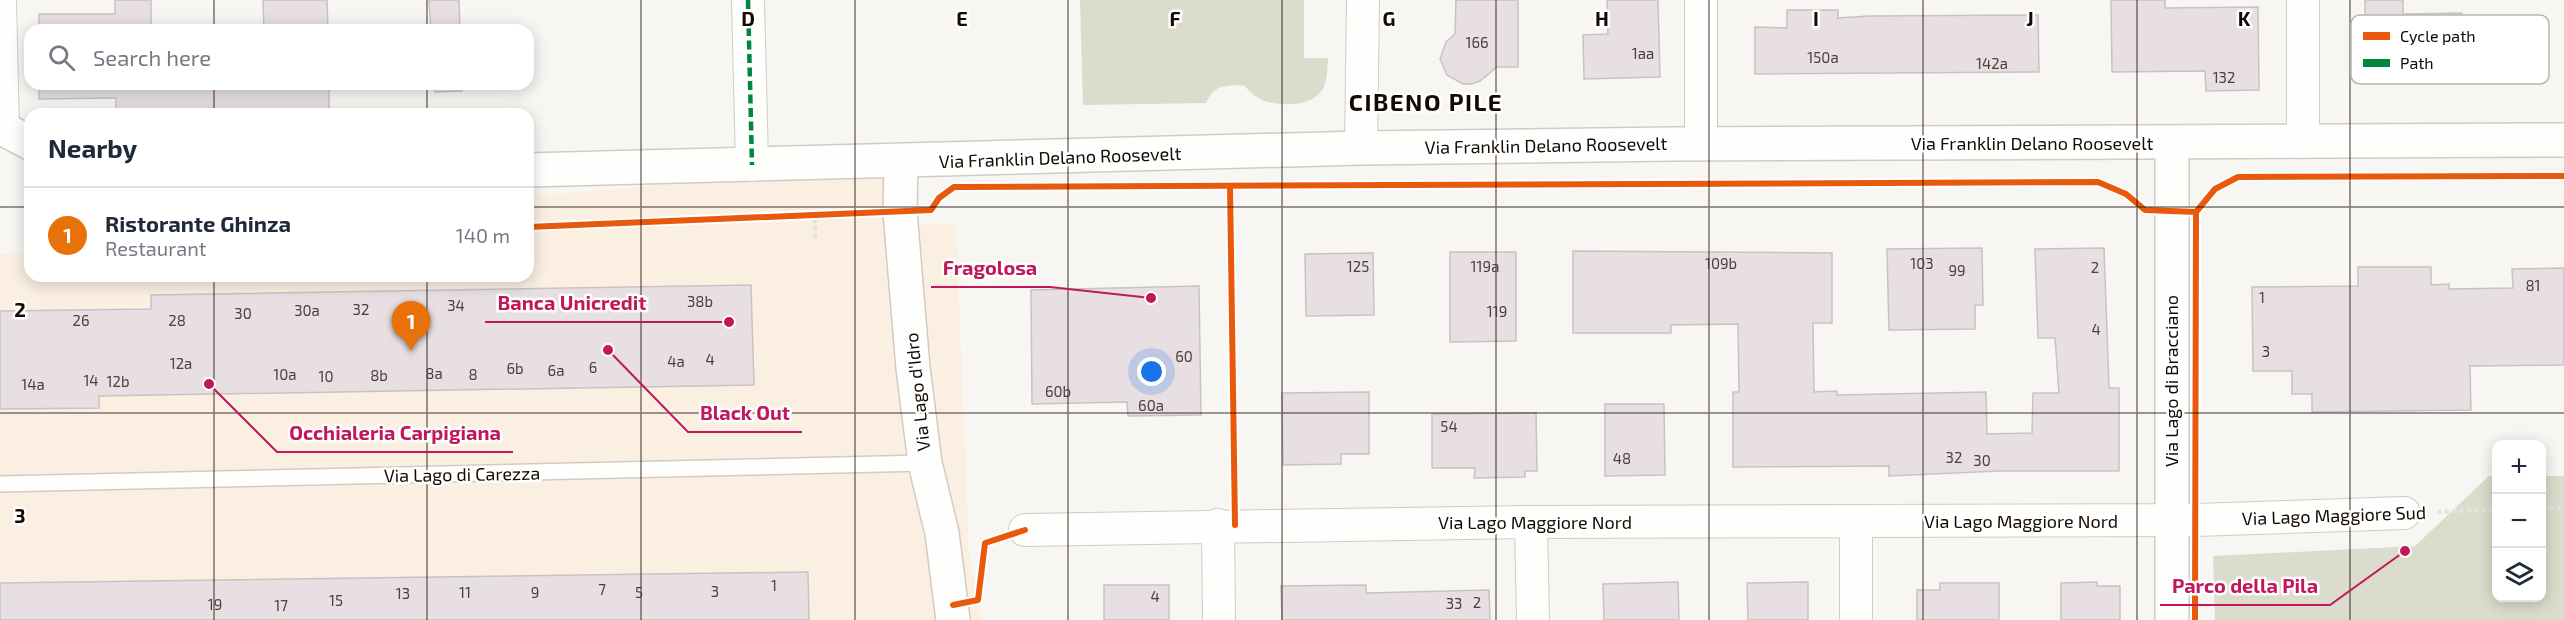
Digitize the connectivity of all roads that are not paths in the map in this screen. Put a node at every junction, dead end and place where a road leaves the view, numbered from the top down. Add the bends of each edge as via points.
1 (0, 0) edge
2 (748, 0) edge
3 (1363, 0) edge
4 (1701, 0) edge
5 (2303, 0) edge
6 (0, 13) edge
7 (11, 133) edge
8 (2564, 140) edge
9 (2303, 142) junction
10 (2172, 143) junction
11 (1701, 144) junction
12 (1361, 148) junction
13 (901, 162) junction
14 (752, 165) junction
15 (534, 171) edge
16 (925, 463) junction
17 (0, 484) edge
18 (2404, 513) road end
19 (2171, 520) junction
20 (1856, 521) junction
21 (1531, 522) junction
22 (1218, 525) junction
23 (1025, 530) dead end
24 (953, 620) edge
25 (1219, 620) edge
26 (1533, 620) edge
27 (1856, 620) edge
28 (2172, 620) edge

1 - 6 street
2 - 14 street
3 - 12 street
4 - 11 street
5 - 9 street
6 - 7 street
8 - 9 main road, Via Franklin Delano Roosevelt
9 - 10 main road, Via Franklin Delano Roosevelt
10 - 11 main road, Via Franklin Delano Roosevelt
10 - 19 main road, Via Lago di Bracciano
11 - 12 main road, Via Franklin Delano Roosevelt
12 - 13 main road, Via Franklin Delano Roosevelt
13 - 14 main road, Via Franklin Delano Roosevelt
13 - 16 main road, Via Lago d'Idro via 900,212
14 - 15 main road, Via Franklin Delano Roosevelt
16 - 17 lane, Via Lago di Carezza
16 - 24 main road, Via Lago d'Idro via 942,533
18 - 19 street, Via Lago Maggiore Sud
19 - 20 street, Via Lago Maggiore Nord
19 - 28 main road, Via Lago di Bracciano
20 - 21 street, Via Lago Maggiore Nord
20 - 27 street
21 - 22 street, Via Lago Maggiore Nord
21 - 26 street
22 - 23 street, Via Lago Maggiore Nord
22 - 25 street

